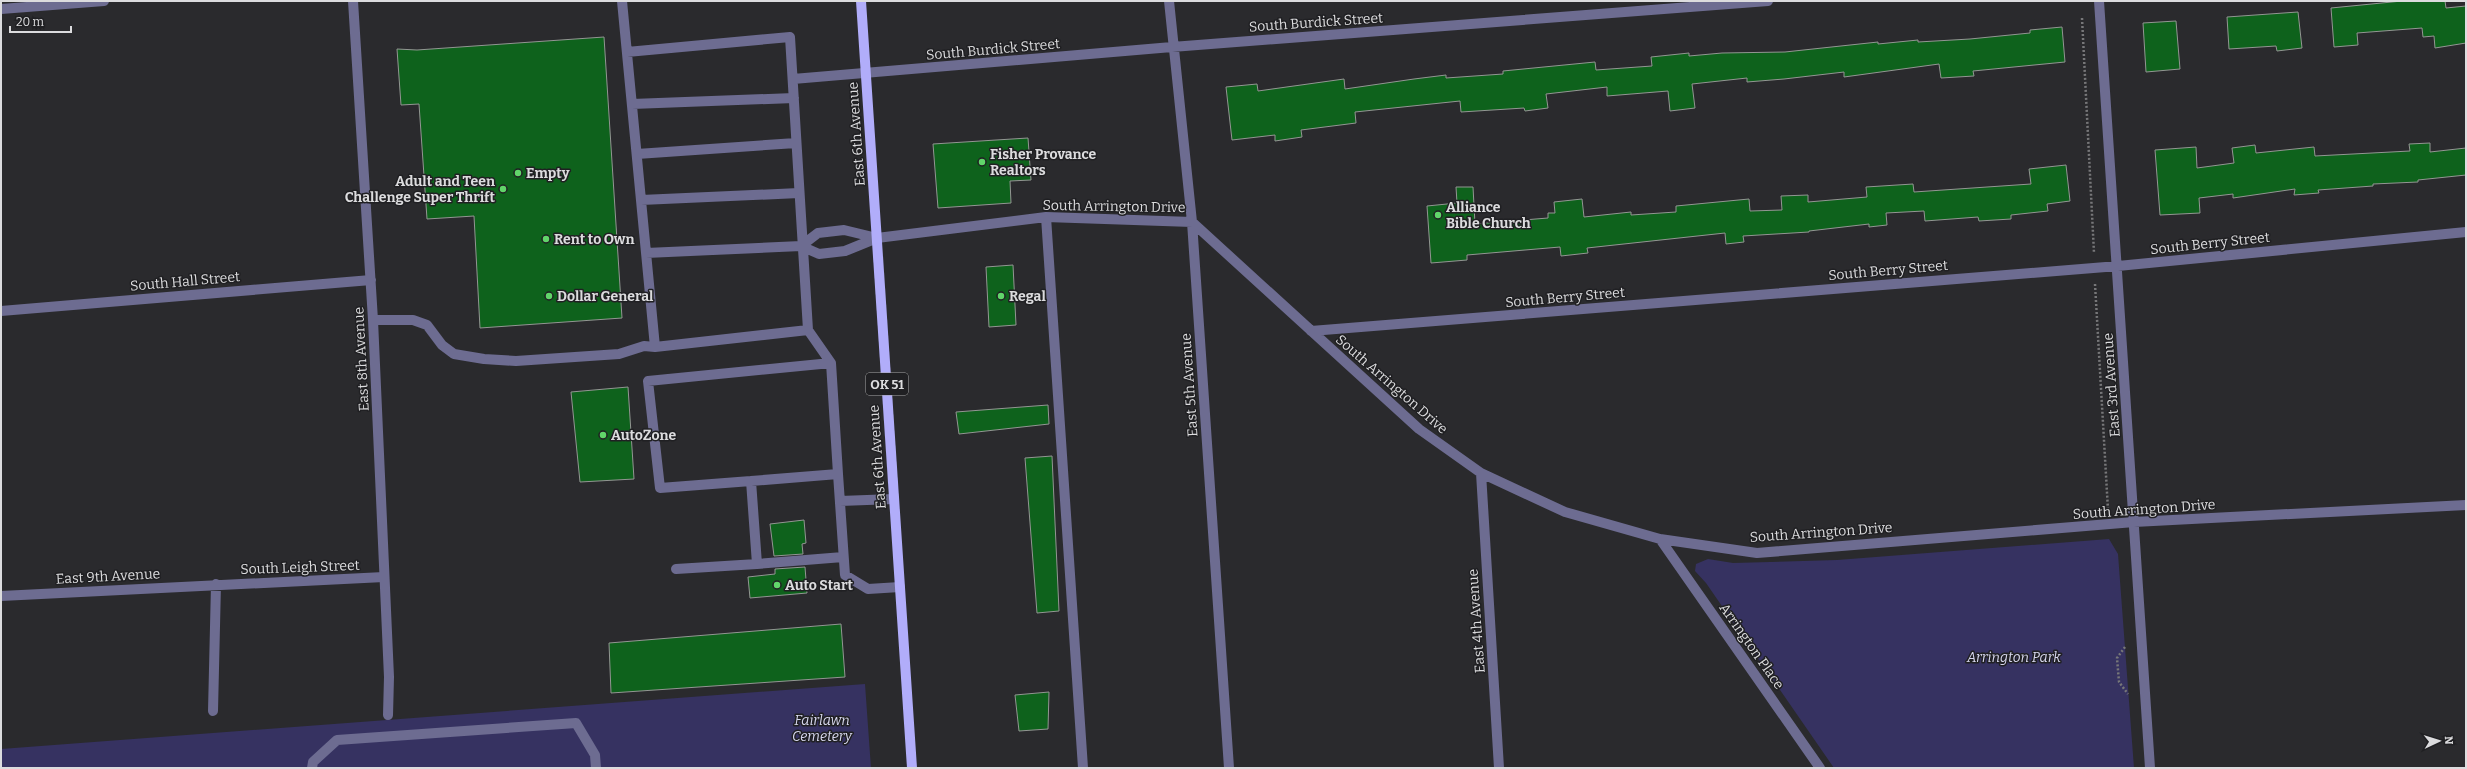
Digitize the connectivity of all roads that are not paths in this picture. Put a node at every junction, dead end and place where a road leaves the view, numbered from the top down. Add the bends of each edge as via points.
1 (104, 1) edge
2 (353, 1) edge
3 (622, 1) edge
4 (861, 1) edge
5 (1170, 1) edge
6 (1768, 1) edge
7 (2099, 1) edge
8 (1, 9) edge
9 (1172, 47) junction
10 (627, 52) junction
11 (866, 74) junction
12 (793, 79) junction
13 (794, 98) junction
14 (632, 104) junction
15 (796, 143) junction
16 (637, 154) junction
17 (799, 193) junction
18 (641, 200) junction
19 (1046, 217) junction
20 (1192, 222) junction
21 (2466, 232) edge
22 (877, 238) junction
23 (801, 246) junction
24 (646, 254) junction
25 (2118, 266) junction
26 (371, 280) junction
27 (1, 311) edge
28 (373, 320) junction
29 (808, 330) junction
30 (1311, 331) junction
31 (655, 347) junction
32 (831, 363) junction
33 (1481, 473) junction
34 (838, 474) junction
35 (751, 481) junction
36 (894, 498) junction
37 (840, 501) junction
38 (2466, 506) edge
39 (2134, 522) junction
40 (1660, 539) junction
41 (843, 558) junction
42 (757, 564) junction
43 (676, 569) dead end
44 (384, 577) junction
45 (216, 584) junction
46 (900, 587) junction
47 (1, 596) edge
48 (213, 711) dead end
49 (388, 715) dead end
50 (312, 768) edge
51 (596, 768) edge
52 (912, 768) edge
53 (1083, 768) edge
54 (1228, 768) edge
55 (1499, 768) edge
56 (1820, 768) edge
57 (2150, 768) edge

1 - 8 street
2 - 26 street, East 8th Avenue
3 - 10 street
4 - 11 main road, East 6th Avenue / OK 51
5 - 9 street, East 5th Avenue
6 - 9 street, South Burdick Street
7 - 25 street, East 3rd Avenue
9 - 11 street, South Burdick Street
9 - 20 street, East 5th Avenue
10 - 12 street via 790,37
10 - 14 street
11 - 12 street, South Burdick Street
11 - 22 main road, East 6th Avenue / OK 51
12 - 13 street
13 - 14 street
13 - 15 street
14 - 16 street
15 - 16 street
15 - 17 street
16 - 18 street
17 - 18 street
17 - 23 street
18 - 24 street
19 - 20 street, South Arrington Drive
19 - 22 street, South Arrington Drive
19 - 53 street
20 - 30 street, South Arrington Drive
20 - 54 street, East 5th Avenue
21 - 25 street, South Berry Street
22 - 23 street via 845,251 818,254
22 - 23 street via 844,230 818,233
22 - 36 main road, East 6th Avenue / OK 51
23 - 24 street
23 - 29 street
24 - 31 street
25 - 30 street, South Berry Street
25 - 39 street, East 3rd Avenue
26 - 27 street, South Hall Street
26 - 28 street, East 8th Avenue
28 - 31 street via 413,320 427,325 442,345 454,354 484,359 516,361 611,354 644,346
28 - 44 street, East 8th Avenue
29 - 31 street
29 - 32 street
30 - 33 street, South Arrington Drive via 1420,429
32 - 34 street
32 - 35 street via 648,381 660,488
33 - 40 street, South Arrington Drive via 1565,512
33 - 55 street, East 4th Avenue
34 - 35 street
34 - 37 street
35 - 42 street
36 - 37 street
36 - 46 main road, East 6th Avenue / OK 51
37 - 41 street
38 - 39 street, South Arrington Drive
39 - 40 street, South Arrington Drive via 1757,553
39 - 57 street, East 3rd Avenue
40 - 56 street, Arrington Place
41 - 42 street
41 - 46 street via 845,575 868,589
42 - 43 street
44 - 45 street, South Leigh Street
44 - 49 street, East 8th Avenue via 389,676
45 - 47 street, East 9th Avenue
45 - 48 street
46 - 52 main road, East 6th Avenue / OK 51
50 - 51 street via 313,762 338,740 576,723 595,756

